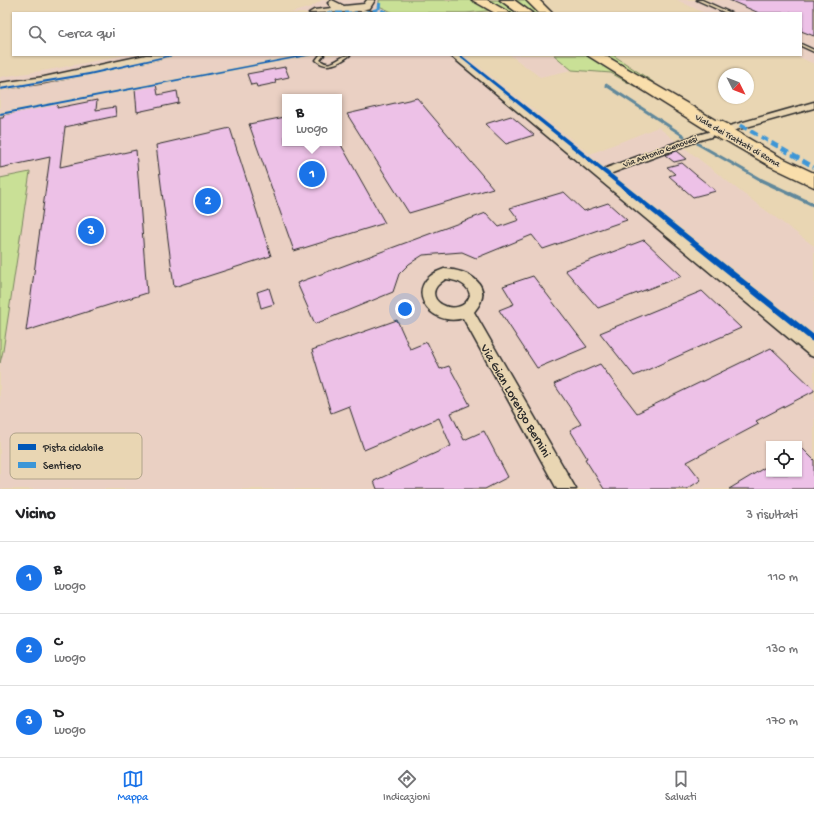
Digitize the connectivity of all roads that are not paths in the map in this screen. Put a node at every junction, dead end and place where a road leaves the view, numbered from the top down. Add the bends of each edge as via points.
1 (478, 0) edge
2 (506, 0) edge
3 (512, 0) edge
4 (532, 0) edge
5 (699, 0) edge
6 (332, 1) edge
7 (371, 2) edge
8 (343, 9) junction
9 (354, 9) junction
10 (312, 12) edge
11 (321, 12) edge
12 (368, 12) edge
13 (379, 12) edge
14 (502, 12) edge
15 (524, 12) edge
16 (530, 12) edge
17 (545, 12) edge
18 (727, 12) edge
19 (802, 45) edge
20 (814, 51) edge
21 (156, 56) edge
22 (321, 56) edge
23 (346, 56) edge
24 (455, 56) edge
25 (589, 56) edge
26 (596, 56) edge
27 (601, 56) edge
28 (606, 56) edge
29 (625, 72) junction
30 (0, 86) edge
31 (814, 105) edge
32 (599, 174) junction
33 (814, 181) edge
34 (466, 311) dead end
35 (814, 350) edge
36 (567, 489) edge

1 - 14 highway
2 - 15 highway
3 - 16 highway
4 - 17 highway
5 - 18 lane
6 - 8 street via 334,6
6 - 10 street
7 - 9 street
7 - 13 street
8 - 9 street
8 - 11 street
9 - 12 street
19 - 20 lane
21 - 30 street via 44,80
22 - 23 lane via 318,60 325,64 336,63
24 - 32 street
25 - 29 highway
26 - 29 highway, Viale dei Trattati di Roma
27 - 29 highway, Viale dei Trattati di Roma
28 - 29 highway
29 - 33 highway, Viale dei Trattati di Roma via 721,131
31 - 32 street, Via Antonio Genovesi via 685,141
32 - 35 street
34 - 36 street, Via Gian Lorenzo Bernini

